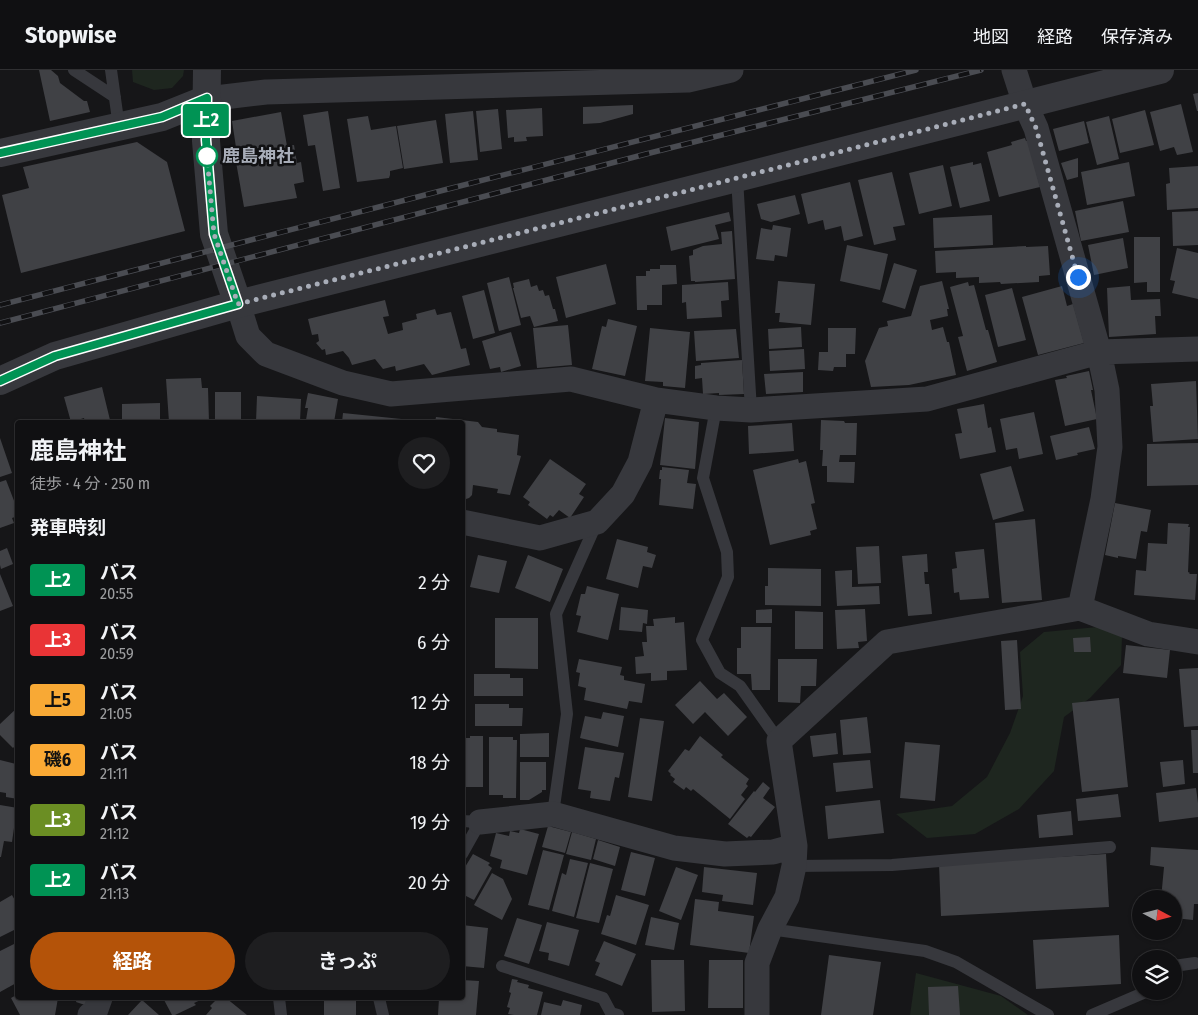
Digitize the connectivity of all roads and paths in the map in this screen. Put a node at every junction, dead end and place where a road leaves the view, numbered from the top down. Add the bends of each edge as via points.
1 (74, 70) edge
2 (111, 70) edge
3 (207, 70) edge
4 (731, 70) edge
5 (1014, 70) edge
6 (1160, 70) edge
7 (115, 97) junction
8 (207, 98) junction
9 (1025, 104) junction
10 (119, 127) junction
11 (0, 153) edge
12 (737, 178) junction
13 (238, 304) junction
14 (1198, 349) edge
15 (1099, 352) junction
16 (0, 381) edge
17 (656, 400) junction
18 (716, 408) junction
19 (751, 410) junction
20 (597, 522) junction
21 (465, 523) edge
22 (1080, 608) junction
23 (1198, 642) edge
24 (779, 741) junction
25 (553, 814) junction
26 (471, 821) edge
27 (465, 843) edge
28 (1110, 847) dead end
29 (795, 856) junction
30 (770, 929) junction
31 (1194, 963) dead end
32 (1182, 965) edge
33 (502, 966) dead end
34 (1132, 998) edge
35 (99, 1000) edge
36 (280, 1000) edge
37 (379, 1000) edge
38 (90, 1015) edge
39 (281, 1015) edge
40 (383, 1015) edge
41 (618, 1015) edge
42 (757, 1015) edge
43 (1048, 1015) edge
44 (1092, 1015) edge

1 - 7 lane
2 - 7 lane
3 - 8 street
4 - 8 street via 688,80 266,92
5 - 9 street
6 - 9 street
7 - 10 lane
8 - 10 street via 162,117
8 - 13 street via 206,140 214,234
9 - 12 street
9 - 15 street via 1036,128
10 - 11 street
12 - 13 street
12 - 19 lane
13 - 16 street via 55,356
13 - 17 street via 248,336 266,354 343,383 391,394 571,379
14 - 15 street
15 - 19 street via 927,399
15 - 22 street via 1107,390 1110,447 1103,499
17 - 18 street
17 - 20 street via 640,462 623,494
18 - 19 street
18 - 24 lane via 703,478 727,552 728,577 702,640 720,673 740,686
20 - 21 street via 540,538
20 - 25 lane via 556,614 567,714
22 - 23 street via 1148,634
22 - 24 street via 887,642
24 - 29 street
25 - 26 street
25 - 29 street via 674,848 725,854 773,852
26 - 27 lane
28 - 29 lane via 892,864
29 - 30 street via 787,897
30 - 42 street via 757,963
30 - 43 lane via 925,951 956,962
31 - 32 lane
33 - 41 lane via 603,998 612,1013
34 - 44 lane
35 - 38 street via 95,1012
36 - 39 lane
37 - 40 lane

